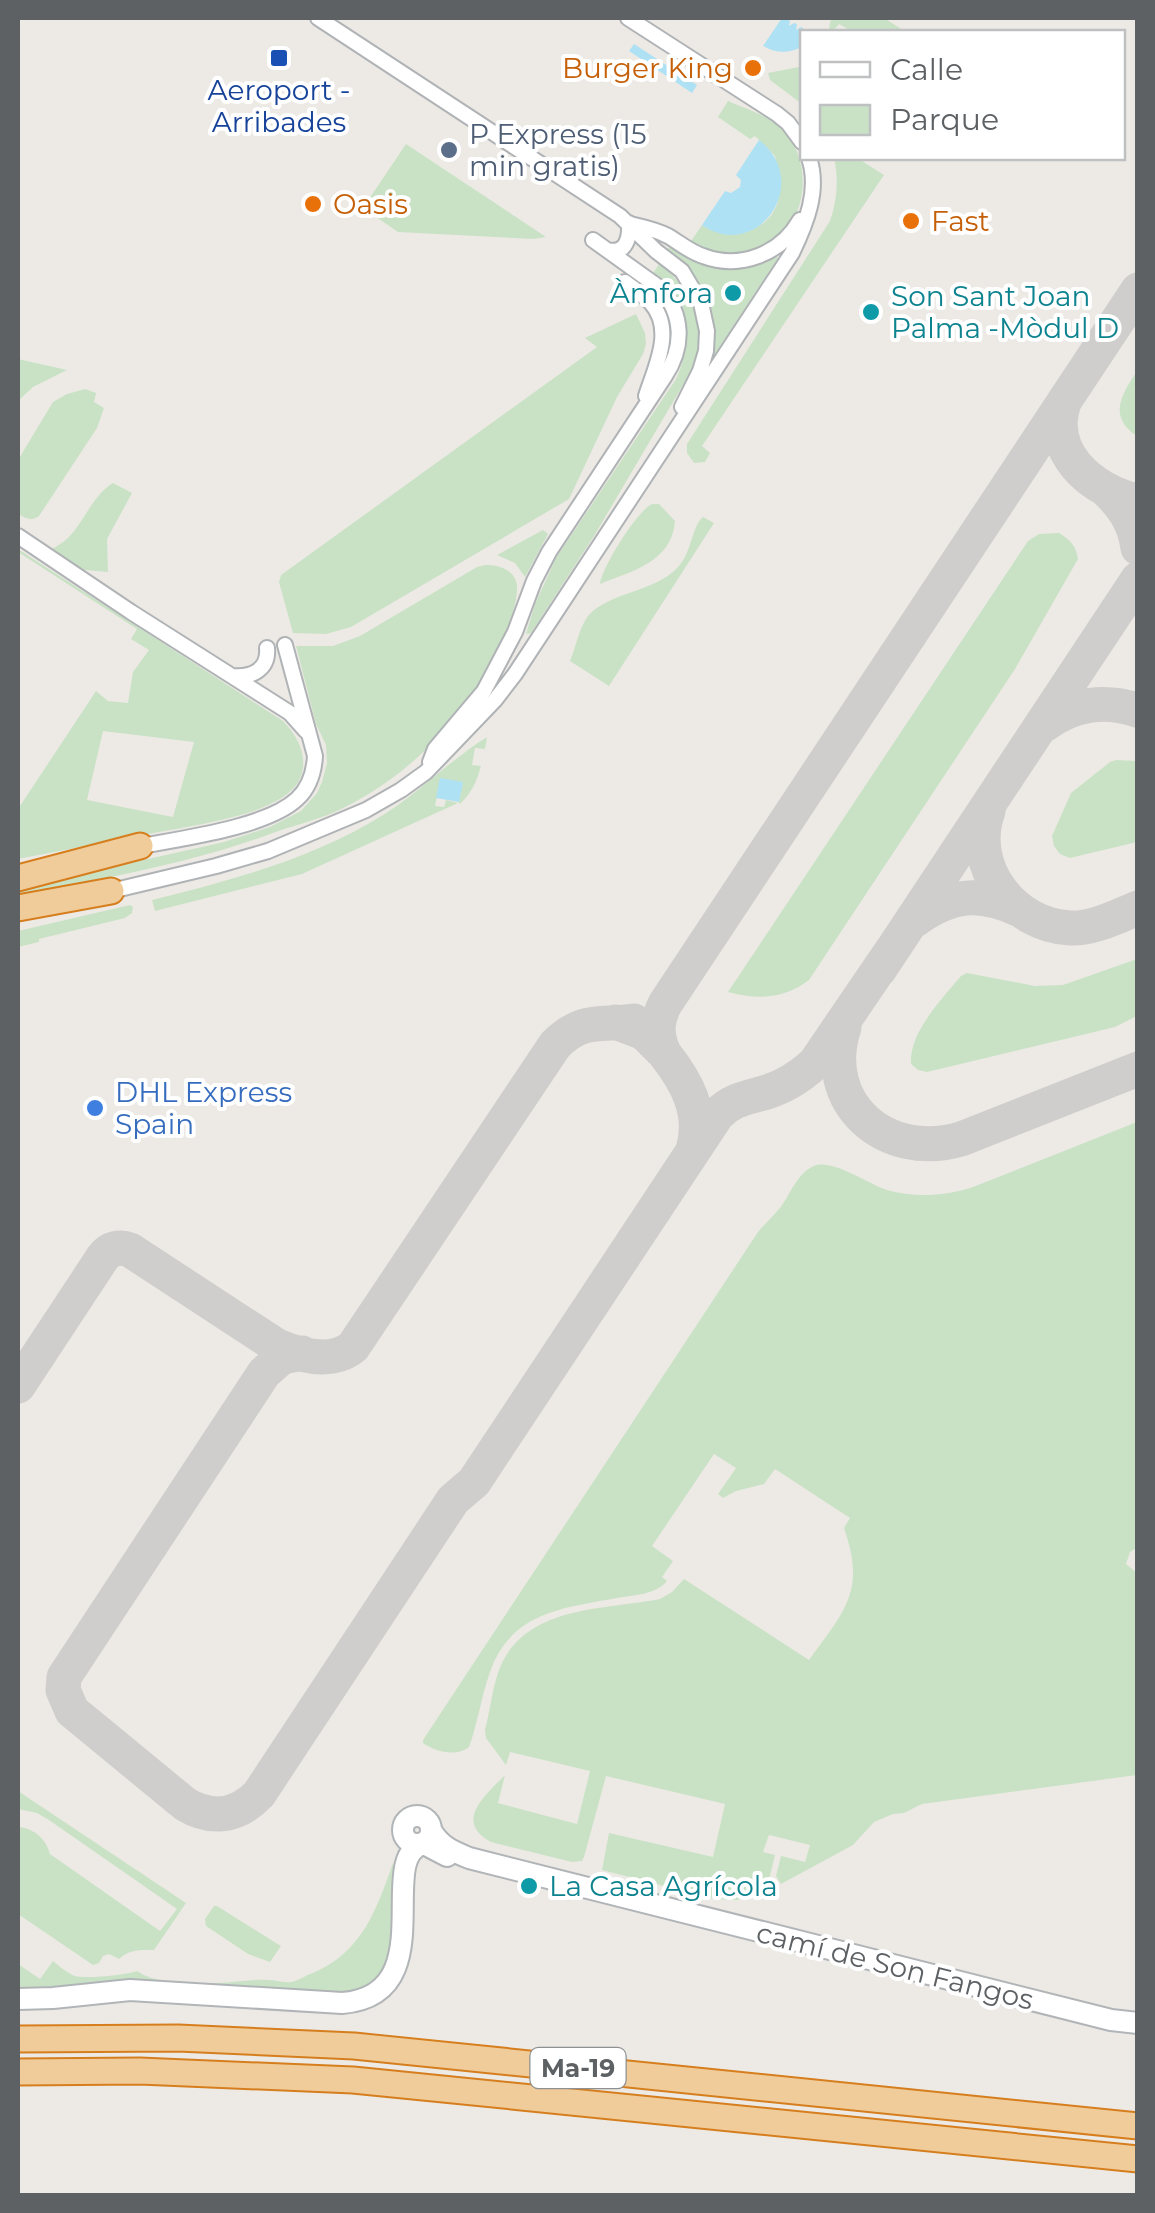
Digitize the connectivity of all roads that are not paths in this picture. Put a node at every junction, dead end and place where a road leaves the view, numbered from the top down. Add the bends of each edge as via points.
1 (318, 18) edge
2 (628, 18) edge
3 (800, 139) edge
4 (809, 160) edge
5 (810, 203) junction
6 (629, 223) junction
7 (593, 240) dead end
8 (607, 250) junction
9 (625, 282) dead end
10 (641, 411) junction
11 (647, 474) junction
12 (18, 536) edge
13 (285, 645) dead end
14 (266, 648) dead end
15 (232, 676) junction
16 (306, 731) junction
17 (426, 772) junction
18 (140, 846) junction
19 (18, 868) edge
20 (18, 878) edge
21 (111, 891) junction
22 (18, 908) edge
23 (18, 921) edge
24 (18, 1999) edge
25 (1138, 2023) edge
26 (18, 2039) edge
27 (18, 2072) edge
28 (1138, 2126) edge
29 (1138, 2160) edge

1 - 6 street
2 - 3 street via 777,114
4 - 5 street
5 - 6 street via 780,244 736,261 707,258
5 - 11 street via 792,253
6 - 8 street via 624,248
6 - 11 street via 689,280 707,331 700,371
7 - 8 street
8 - 10 street via 660,288 678,321 675,360
9 - 10 street via 651,302 663,331
10 - 17 street via 549,552 484,691 434,749
11 - 17 street via 495,700
12 - 15 street
13 - 16 street
14 - 15 street via 260,670
15 - 16 street
16 - 18 street via 313,772 290,805 218,831
17 - 21 street via 366,810 283,846
18 - 19 street
18 - 20 highway
21 - 22 highway
21 - 23 street
24 - 25 street, camí de Son Fangos via 130,1990 364,1998 383,1987 398,1961 406,1858 426,1837 448,1856
26 - 28 highway, Ma-19 via 354,2046
27 - 29 highway, Ma-19 via 353,2080

